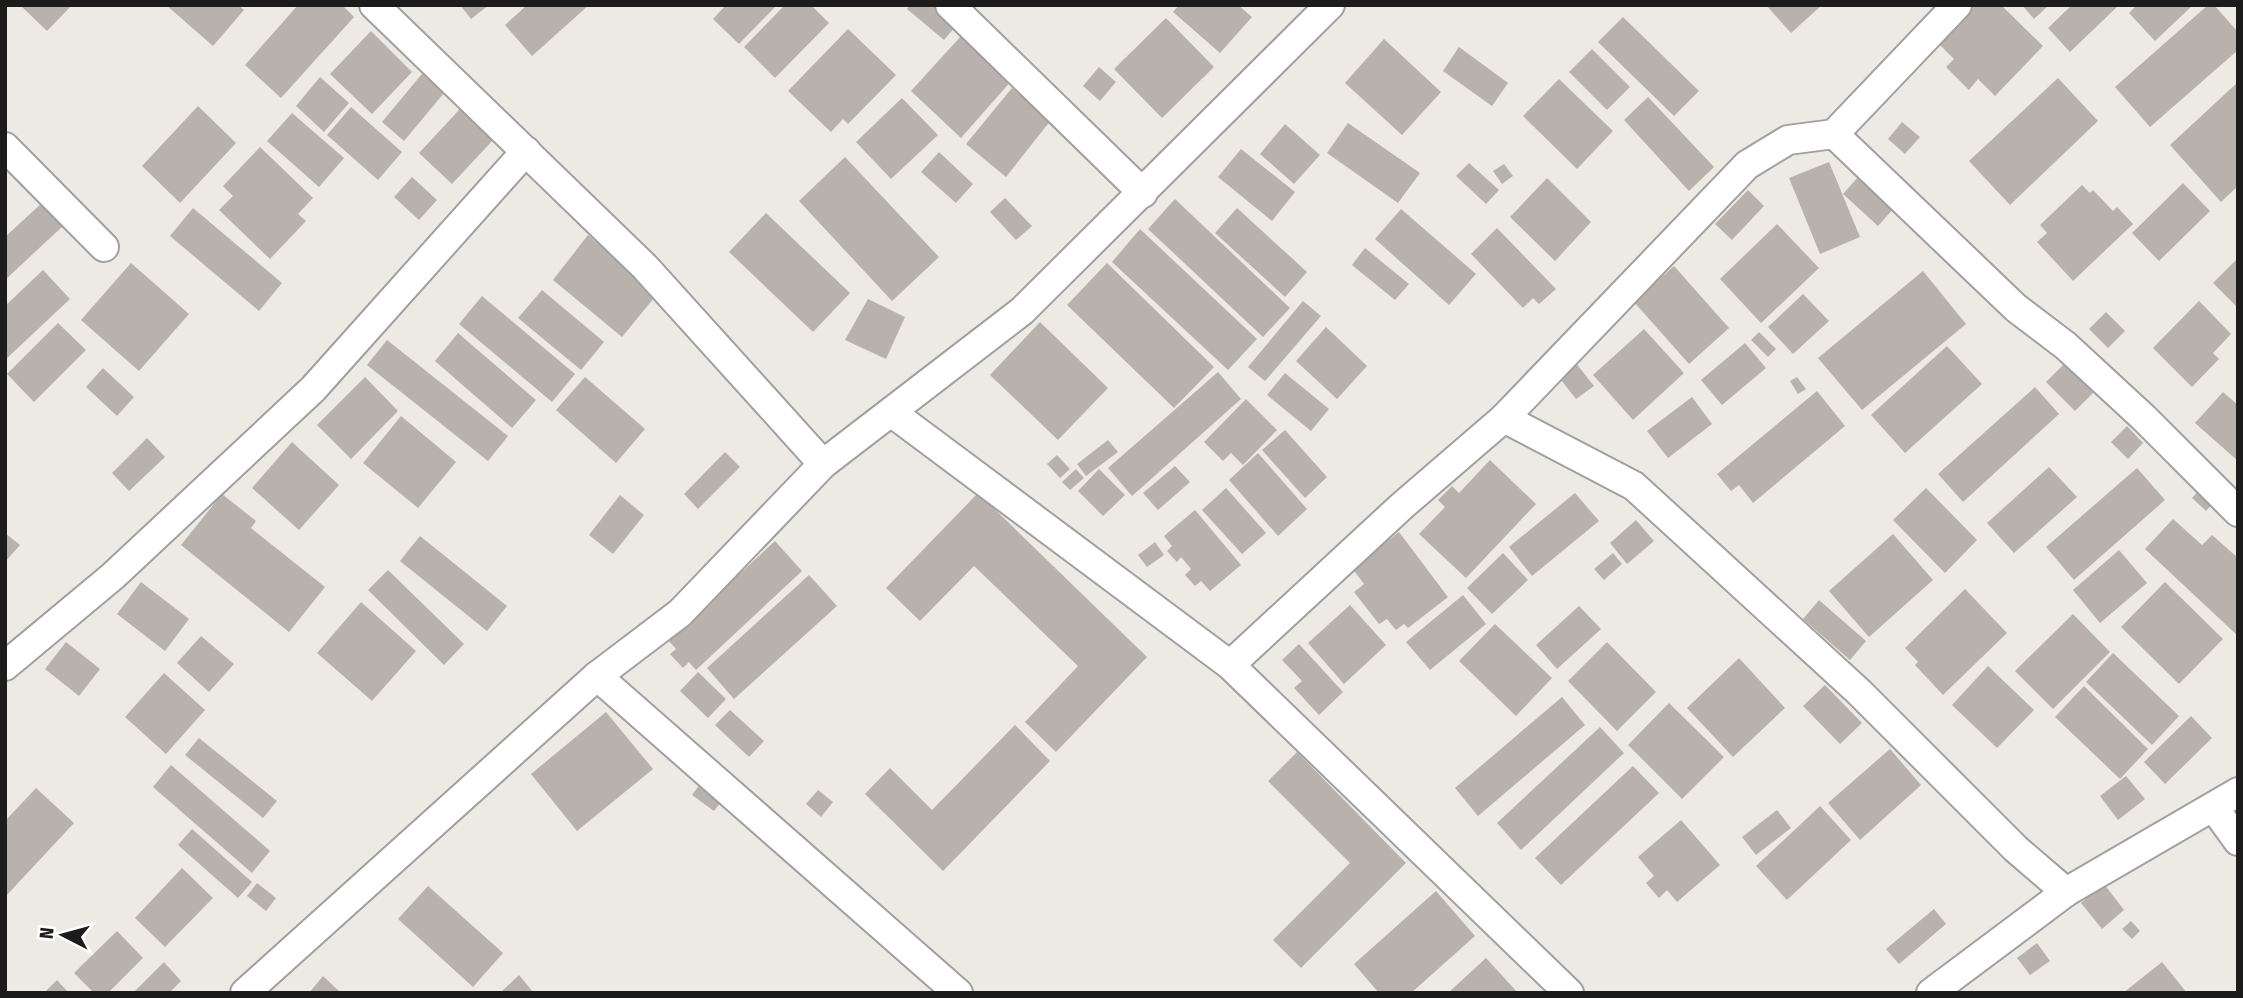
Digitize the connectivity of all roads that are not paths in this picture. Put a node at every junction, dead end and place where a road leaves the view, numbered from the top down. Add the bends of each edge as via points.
1 (374, 5) edge
2 (950, 5) edge
3 (1330, 5) edge
4 (1957, 5) edge
5 (1834, 134) junction
6 (5, 147) edge
7 (526, 151) junction
8 (1143, 193) junction
9 (104, 247) dead end
10 (891, 412) junction
11 (1503, 418) junction
12 (823, 464) junction
13 (2238, 513) edge
14 (1230, 665) junction
15 (5, 666) edge
16 (597, 676) junction
17 (2238, 792) edge
18 (2214, 808) junction
19 (2238, 841) edge
20 (2066, 892) junction
21 (245, 993) edge
22 (958, 993) edge
23 (1569, 993) edge
24 (1931, 993) edge

1 - 7 street
2 - 8 street
3 - 8 street
4 - 5 street
5 - 11 street via 1788,140 1747,165
5 - 13 street via 2016,308 2115,391
6 - 9 street
7 - 12 street via 645,267
7 - 15 street via 313,389 113,576
8 - 10 street via 1022,311
10 - 12 street
10 - 14 street
11 - 14 street
11 - 20 street via 1634,486 1859,692 2016,849
12 - 16 street via 680,613
14 - 23 street
16 - 21 street
16 - 22 street
17 - 18 street
18 - 19 street
18 - 20 street
20 - 24 street

